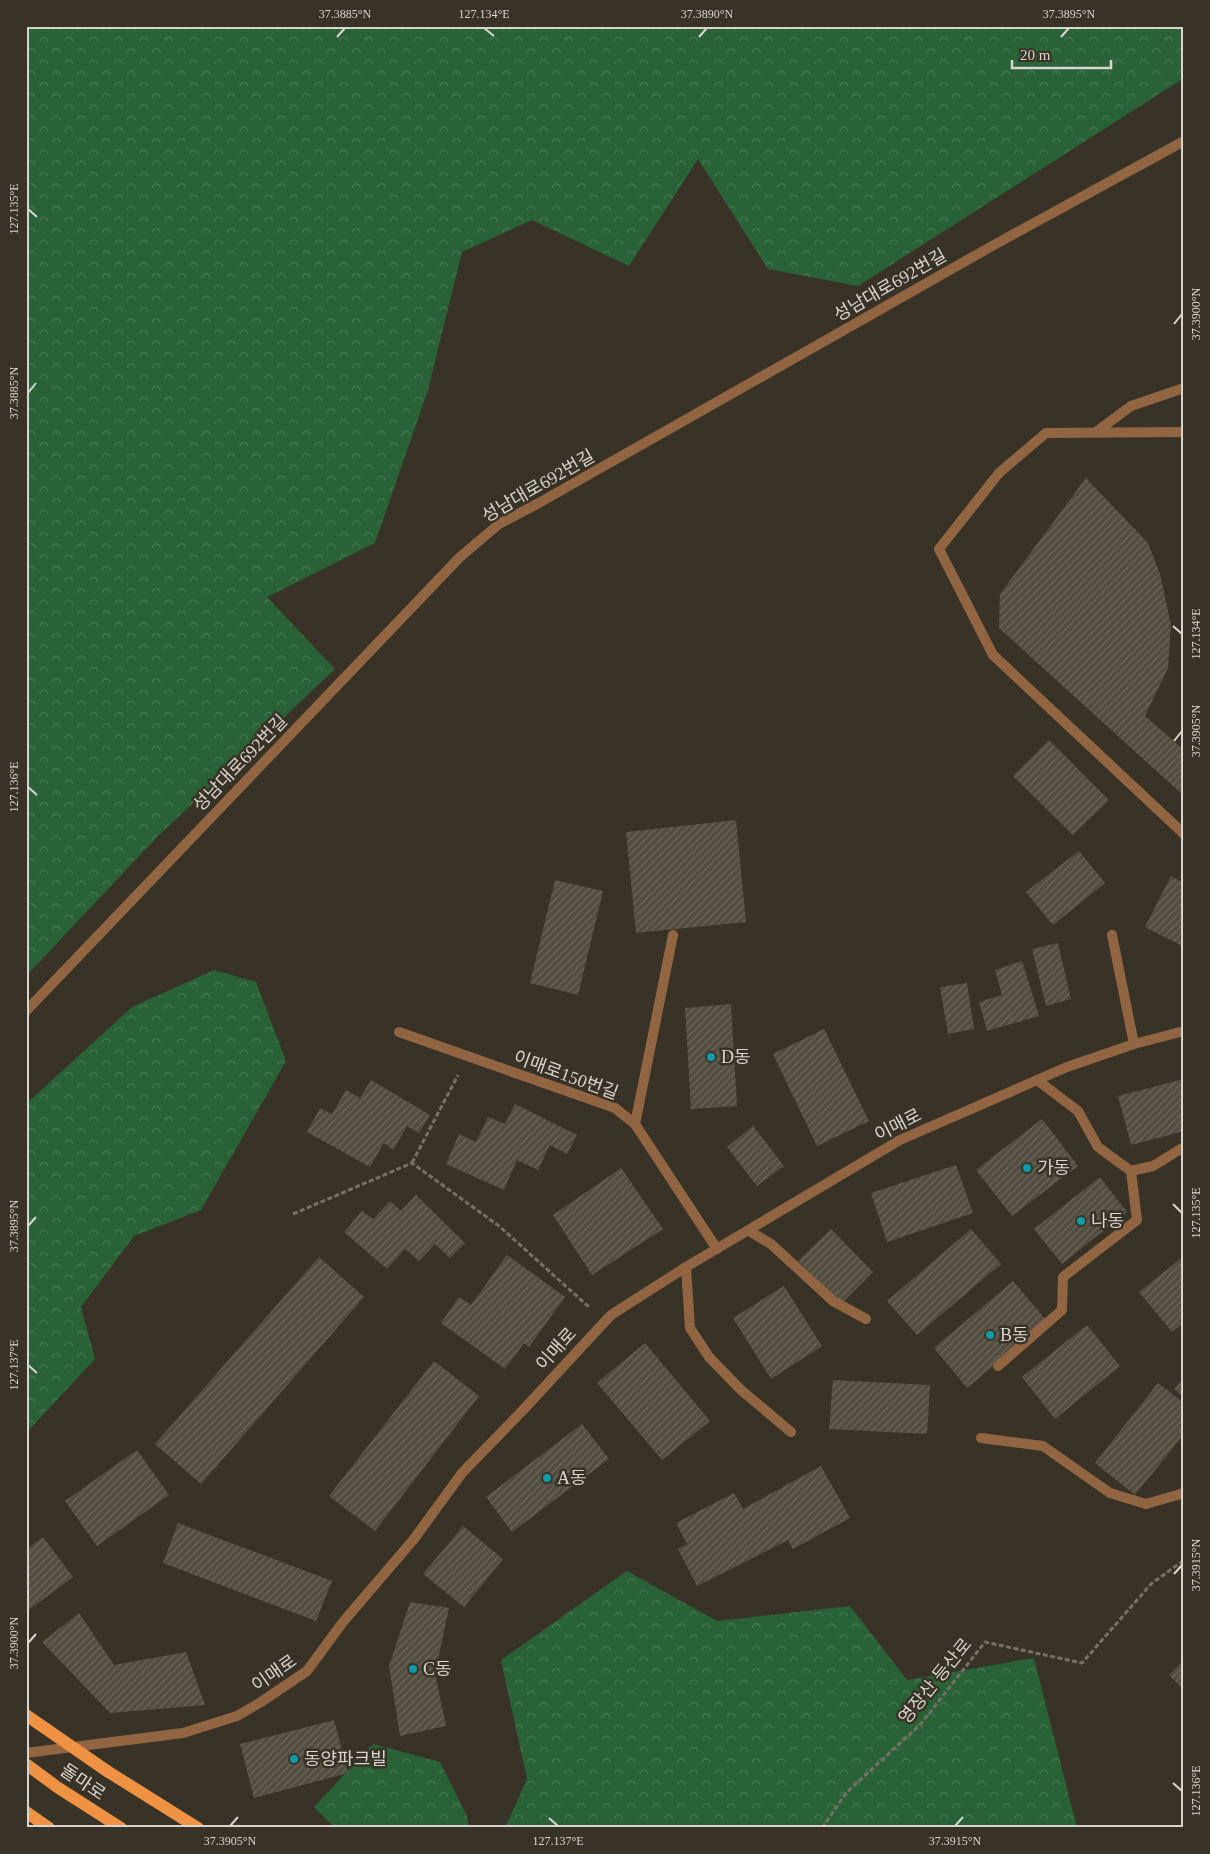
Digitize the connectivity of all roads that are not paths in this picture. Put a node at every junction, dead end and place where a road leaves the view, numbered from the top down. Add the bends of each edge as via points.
1 (1184, 141) edge
2 (1184, 388) edge
3 (1096, 432) junction
4 (1184, 432) edge
5 (1184, 834) edge
6 (672, 935) dead end
7 (1112, 935) dead end
8 (26, 1011) edge
9 (1184, 1031) edge
10 (399, 1032) dead end
11 (1134, 1044) junction
12 (1037, 1080) junction
13 (635, 1124) junction
14 (1184, 1147) edge
15 (1131, 1171) junction
16 (749, 1231) junction
17 (717, 1249) junction
18 (686, 1267) junction
19 (866, 1319) dead end
20 (998, 1366) dead end
21 (790, 1432) dead end
22 (981, 1438) dead end
23 (1184, 1494) edge
24 (26, 1715) edge
25 (26, 1753) edge
26 (26, 1764) edge
27 (26, 1812) edge
28 (49, 1828) edge
29 (121, 1828) edge
30 (198, 1828) edge

1 - 8 street, 성남대로692번길 via 499,524 460,558
2 - 3 street via 1131,406
3 - 4 street
3 - 5 street via 1046,433 999,473 939,549 993,655
6 - 13 street
7 - 11 street
9 - 11 street, 이매로
10 - 13 street, 이매로150번길 via 615,1108
11 - 12 street, 이매로
12 - 15 street via 1078,1111 1098,1147
12 - 16 street, 이매로 via 900,1140
13 - 17 street, 이매로150번길
14 - 15 street via 1153,1166
15 - 20 street via 1137,1220 1063,1277 1062,1310
16 - 17 street, 이매로
16 - 19 street via 771,1244 833,1301
17 - 18 street, 이매로
18 - 21 street via 690,1328 710,1357 740,1390
18 - 25 street, 이매로 via 604,1321 462,1472 414,1539 343,1622 307,1671 238,1716 183,1733
22 - 23 street via 1043,1446 1110,1493 1146,1504
24 - 30 main road, bridge
26 - 29 main road, 돌마로
27 - 28 main road

